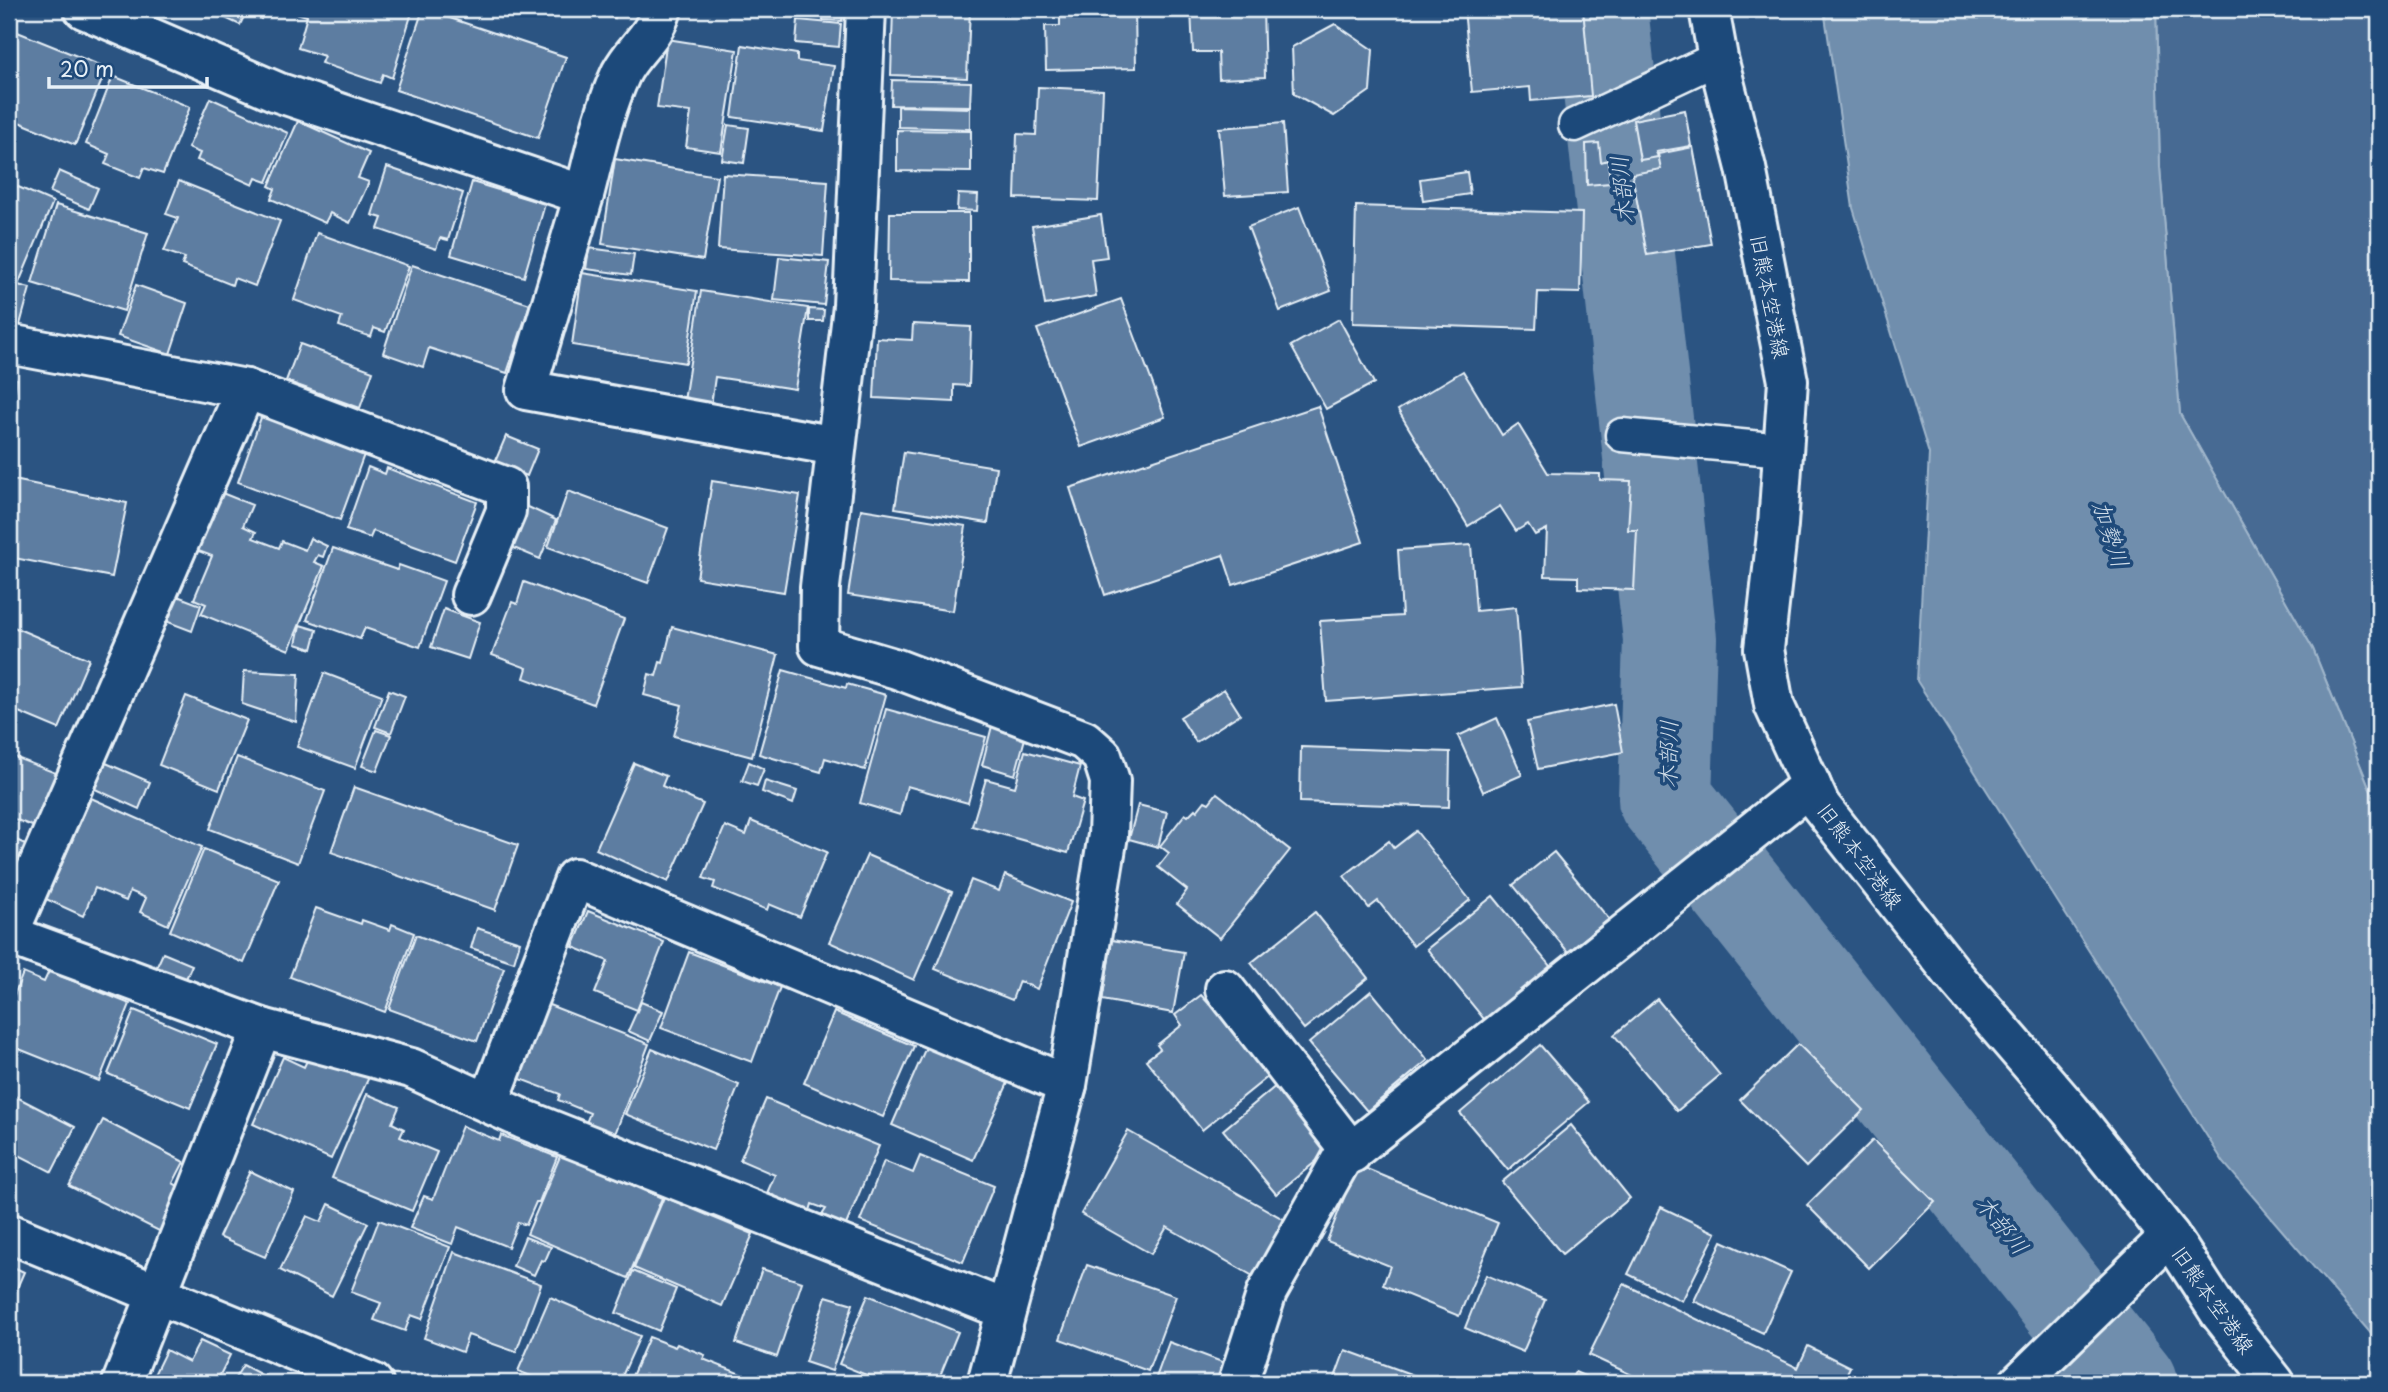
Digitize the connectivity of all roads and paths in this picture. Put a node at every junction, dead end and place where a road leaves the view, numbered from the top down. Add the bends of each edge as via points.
1 (84, 9) edge
2 (662, 9) edge
3 (866, 9) edge
4 (1709, 9) edge
5 (1718, 58) junction
6 (1575, 125) dead end
7 (584, 195) junction
8 (9, 344) edge
9 (246, 390) junction
10 (1622, 435) dead end
11 (836, 446) junction
12 (1783, 450) junction
13 (471, 596) dead end
14 (1811, 785) junction
15 (9, 934) edge
16 (1225, 989) dead end
17 (262, 1028) junction
18 (1067, 1085) junction
19 (489, 1102) junction
20 (1352, 1153) junction
21 (9, 1233) edge
22 (2169, 1236) junction
23 (156, 1294) junction
24 (1006, 1310) junction
25 (122, 1383) edge
26 (373, 1383) edge
27 (987, 1383) edge
28 (1238, 1383) edge
29 (2019, 1383) edge
30 (2275, 1383) edge

1 - 7 street via 277,92
2 - 7 street via 656,27 623,70 605,113
3 - 11 street via 853,306
4 - 5 street, 旧熊本空港線
5 - 6 lane
5 - 12 street, 旧熊本空港線 via 1746,168 1788,381
7 - 11 street via 526,390
8 - 9 street
9 - 13 street via 506,487 506,511
9 - 15 street
10 - 12 lane
11 - 18 street via 820,587 819,646 897,669 1084,740 1102,756 1110,781 1108,835
12 - 14 street, 旧熊本空港線 via 1764,649 1774,705
14 - 20 street
14 - 22 street, 旧熊本空港線 via 1820,805 1957,979 2070,1110
15 - 17 street
16 - 20 street
17 - 19 street via 411,1068
17 - 23 street
18 - 19 street via 575,878
18 - 24 street
19 - 24 street via 536,1125
20 - 28 street via 1341,1160 1267,1292
21 - 23 street
22 - 29 street
22 - 30 street, 旧熊本空港線 via 2220,1314
23 - 25 street
23 - 26 street
24 - 27 street

